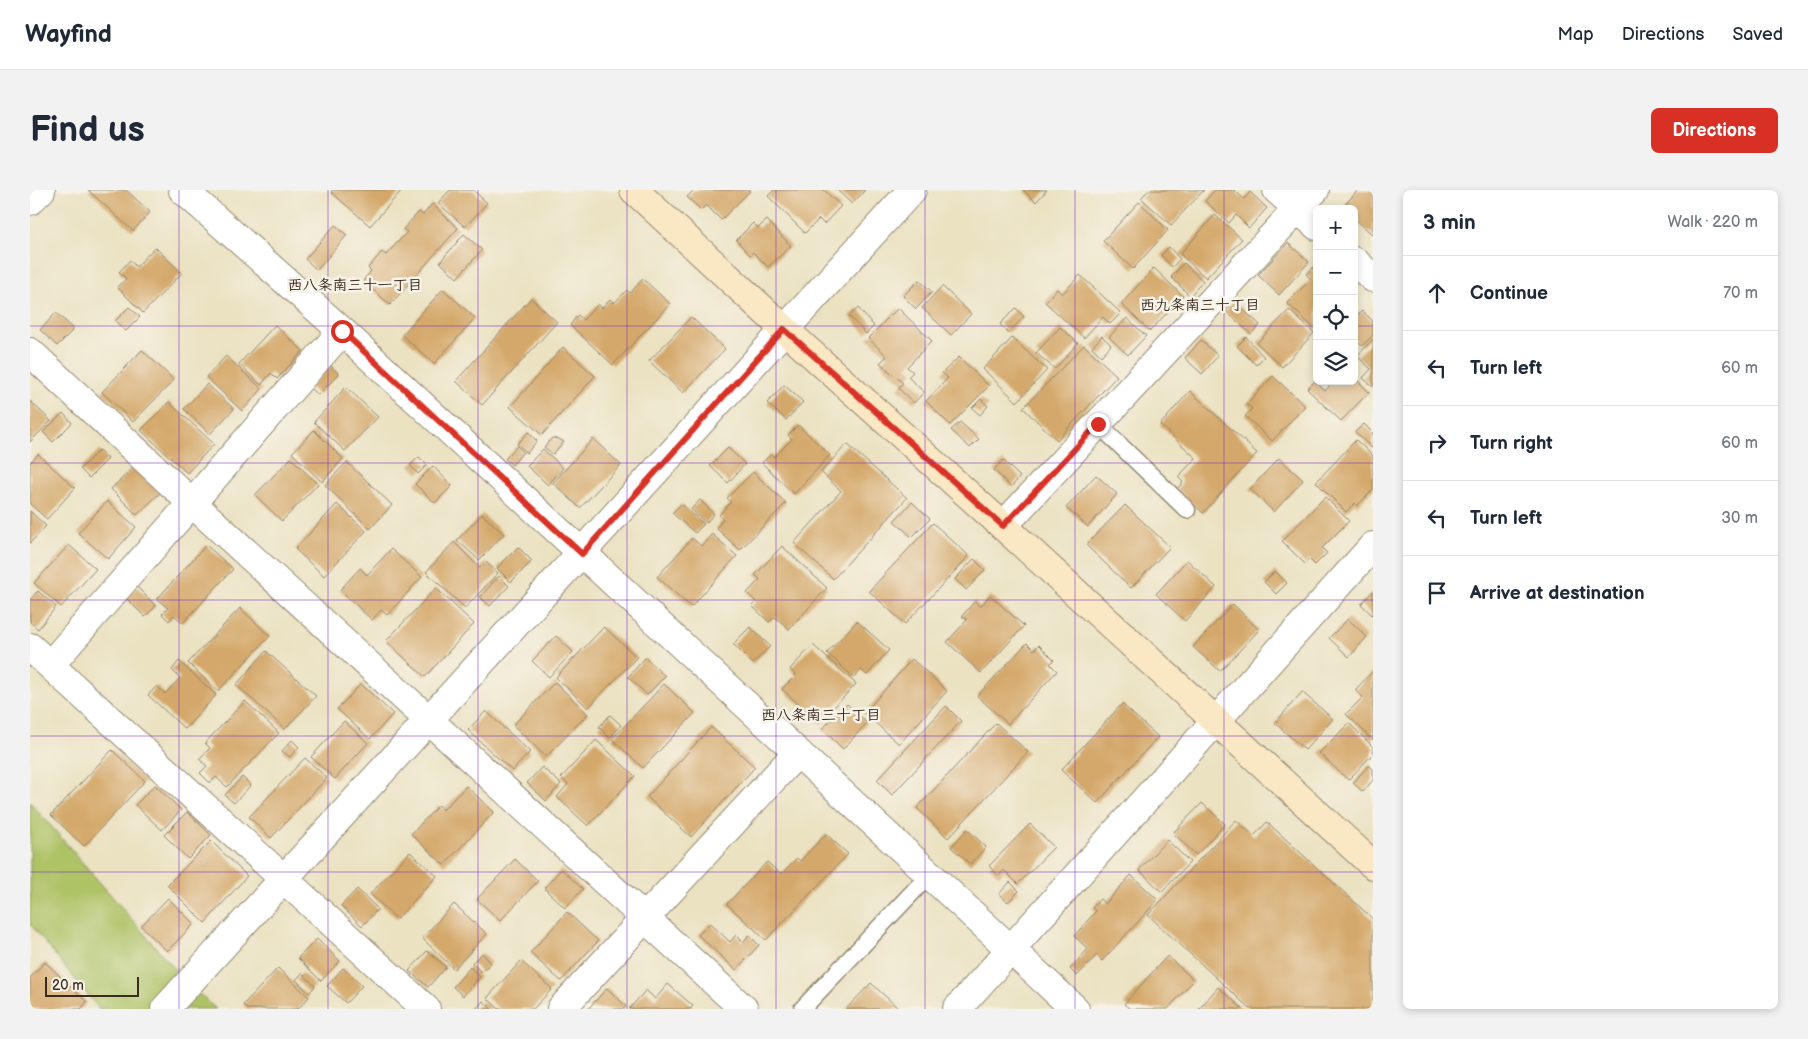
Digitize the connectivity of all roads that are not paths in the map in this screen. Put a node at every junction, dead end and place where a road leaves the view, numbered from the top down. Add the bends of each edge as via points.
1 (41, 190) edge
2 (183, 190) edge
3 (634, 190) edge
4 (912, 190) edge
5 (1278, 190) edge
6 (30, 201) edge
7 (1310, 208) edge
8 (784, 329) junction
9 (342, 331) junction
10 (30, 352) edge
11 (1098, 424) junction
12 (192, 503) junction
13 (1187, 510) dead end
14 (1003, 526) junction
15 (1373, 546) edge
16 (582, 554) junction
17 (40, 656) edge
18 (430, 720) junction
19 (1215, 720) junction
20 (797, 753) junction
21 (1373, 865) edge
22 (929, 875) junction
23 (284, 879) junction
24 (646, 919) junction
25 (1011, 950) junction
26 (165, 1009) edge
27 (426, 1009) edge
28 (561, 1009) edge
29 (744, 1009) edge
30 (802, 1009) edge
31 (957, 1009) edge
32 (1075, 1009) edge

1 - 6 street
2 - 9 street
3 - 8 street
4 - 8 street
5 - 7 street
7 - 11 street
8 - 14 street
8 - 16 street
9 - 12 street
9 - 16 street
10 - 12 street
11 - 13 lane
11 - 14 street
12 - 17 street
12 - 18 street
14 - 19 street
15 - 19 street
16 - 18 street
16 - 20 street
17 - 23 street
18 - 23 street
18 - 24 street
19 - 21 street
19 - 25 street
20 - 22 street
20 - 24 street
22 - 25 street
22 - 30 lane
23 - 26 street
23 - 27 street
24 - 28 street
24 - 29 street
25 - 31 street
25 - 32 street

